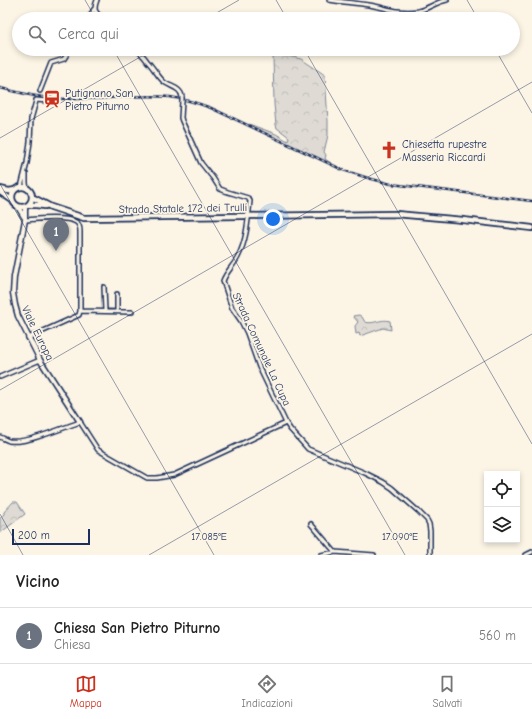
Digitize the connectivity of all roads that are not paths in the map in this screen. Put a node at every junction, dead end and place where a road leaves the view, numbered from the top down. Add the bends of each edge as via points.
1 (97, 0) edge
2 (329, 0) edge
3 (447, 0) edge
4 (95, 8) junction
5 (92, 12) edge
6 (96, 12) edge
7 (66, 56) edge
8 (143, 56) edge
9 (40, 90) dead end
10 (50, 100) dead end
11 (26, 168) junction
12 (21, 188) junction
13 (27, 189) junction
14 (0, 190) edge
15 (15, 190) junction
16 (32, 197) junction
17 (12, 200) junction
18 (26, 206) junction
19 (18, 207) junction
20 (51, 207) junction
21 (248, 216) junction
22 (25, 220) junction
23 (532, 228) edge
24 (104, 287) dead end
25 (117, 294) dead end
26 (80, 311) junction
27 (105, 311) junction
28 (117, 312) junction
29 (132, 312) dead end
30 (28, 338) junction
31 (40, 360) junction
32 (0, 377) edge
33 (80, 422) junction
34 (286, 423) junction
35 (0, 437) edge
36 (311, 524) dead end
37 (335, 552) junction
38 (532, 552) edge
39 (321, 555) edge
40 (374, 555) edge
41 (430, 555) edge
42 (528, 555) edge

1 - 4 street
2 - 3 street via 409,12 422,10
4 - 5 street
4 - 6 street
7 - 9 street via 51,63
8 - 21 street via 163,82 182,92 182,121 201,163 220,189 249,199
10 - 11 street via 36,100 31,120
11 - 12 street
11 - 13 street
12 - 13 main road
12 - 15 main road
13 - 16 main road
14 - 15 main road
14 - 17 main road
15 - 17 main road
16 - 18 main road
16 - 20 main road, Strada Statale 172 dei Trulli
17 - 19 main road
18 - 19 main road
18 - 20 main road, Strada Statale 172 dei Trulli
18 - 22 street, Viale Europa
19 - 22 street
20 - 21 main road, Strada Statale 172 dei Trulli via 84,218
21 - 23 main road, Strada Statale 172 dei Trulli via 396,214
21 - 34 street, Strada Comunale La Cupa via 240,252 223,281 232,308 247,333 259,367
22 - 26 street via 64,219 76,222 80,228
22 - 30 street, Viale Europa via 13,293 18,316
24 - 27 street
25 - 28 street
26 - 27 street
26 - 30 street via 79,315
27 - 28 street
28 - 29 street
30 - 31 street, Viale Europa
31 - 32 street
31 - 33 street, Viale Europa
33 - 34 street, Strada Comunale La Cupa via 98,450 147,478 174,475
33 - 35 street via 30,439 8,441
34 - 41 street, Strada Comunale La Cupa via 308,449 383,482 418,511 429,524
36 - 37 street
37 - 39 street
37 - 40 street
38 - 42 street

